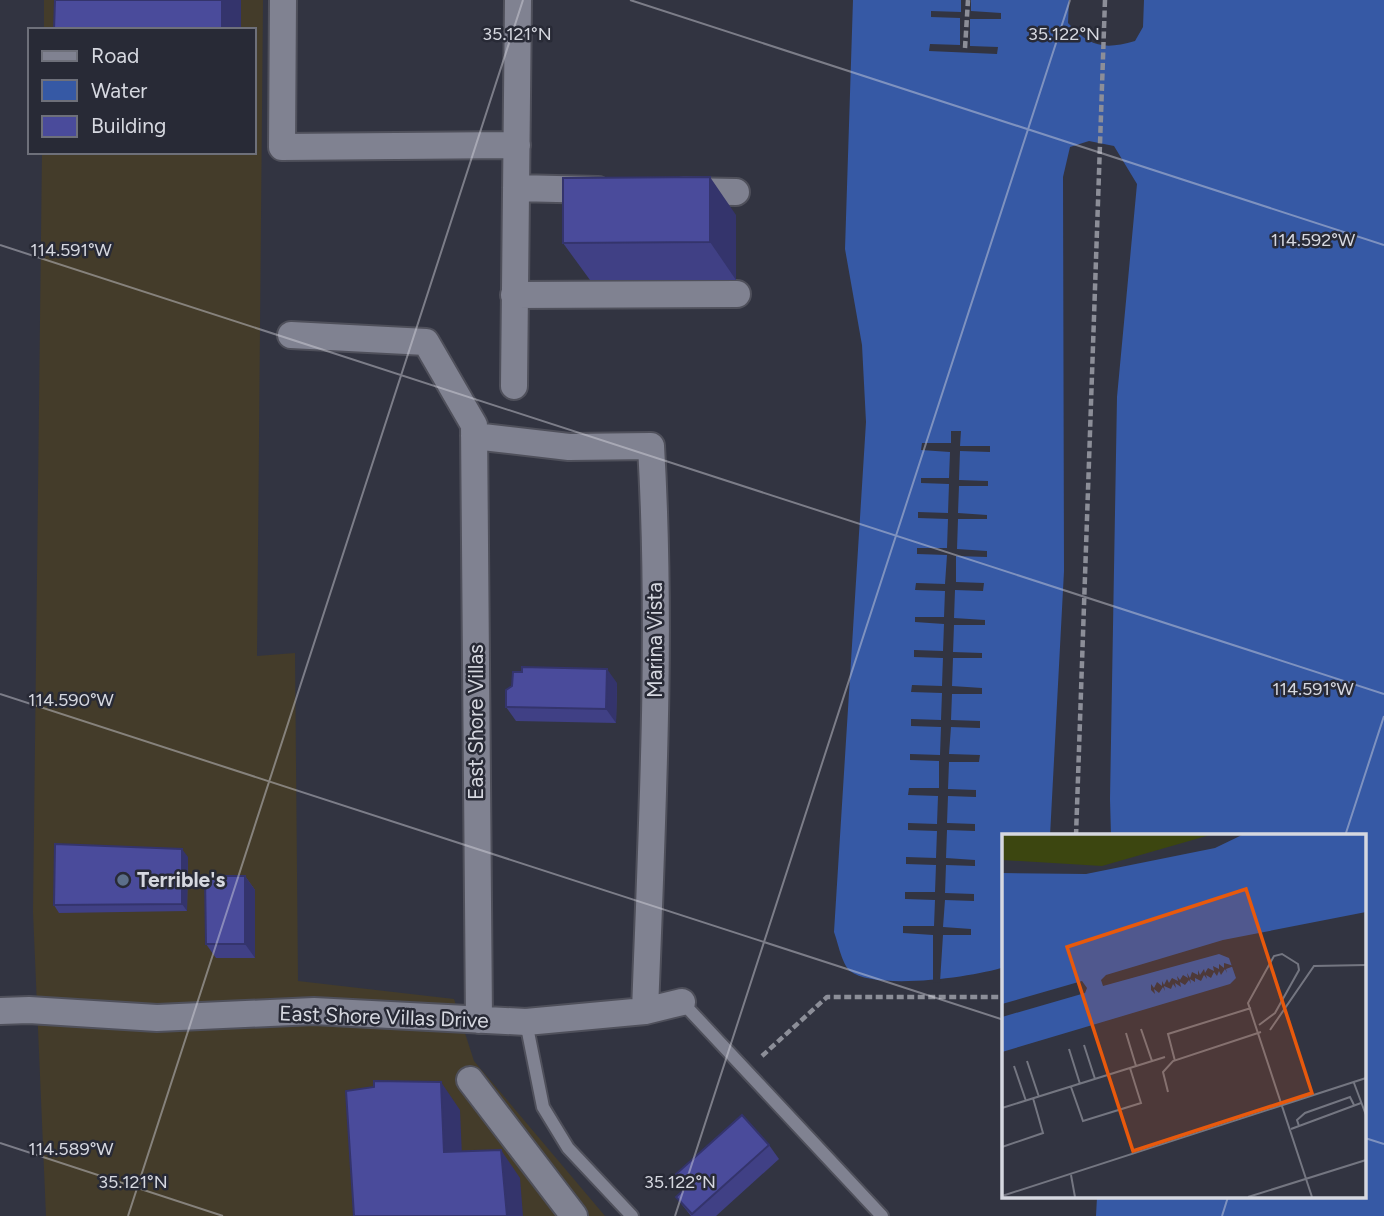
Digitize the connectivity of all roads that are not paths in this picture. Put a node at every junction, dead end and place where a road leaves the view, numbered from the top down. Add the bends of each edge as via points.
1 (284, 0) edge
2 (518, 0) edge
3 (517, 145) junction
4 (516, 188) junction
5 (626, 190) edge
6 (654, 191) edge
7 (736, 192) dead end
8 (737, 294) dead end
9 (514, 295) junction
10 (291, 335) dead end
11 (514, 386) dead end
12 (474, 431) junction
13 (682, 1002) joint
14 (0, 1011) edge
15 (645, 1011) junction
16 (478, 1020) junction
17 (527, 1022) junction
18 (470, 1080) dead end
19 (574, 1216) edge
20 (632, 1216) edge
21 (882, 1216) edge

1 - 3 street via 282,148
2 - 3 street
3 - 4 street
4 - 5 street
4 - 9 street
6 - 7 street
8 - 9 street
9 - 11 street
10 - 12 street via 426,342
12 - 15 street, Marina Vista via 569,447 651,446 656,525 654,743
12 - 16 street, East Shore Villas
13 - 15 street, East Shore Villas Drive
13 - 21 lane
14 - 16 street, East Shore Villas Drive via 156,1018 314,1011
15 - 17 street, East Shore Villas Drive
16 - 17 street, East Shore Villas Drive
17 - 20 lane via 543,1107 568,1148
18 - 19 street

